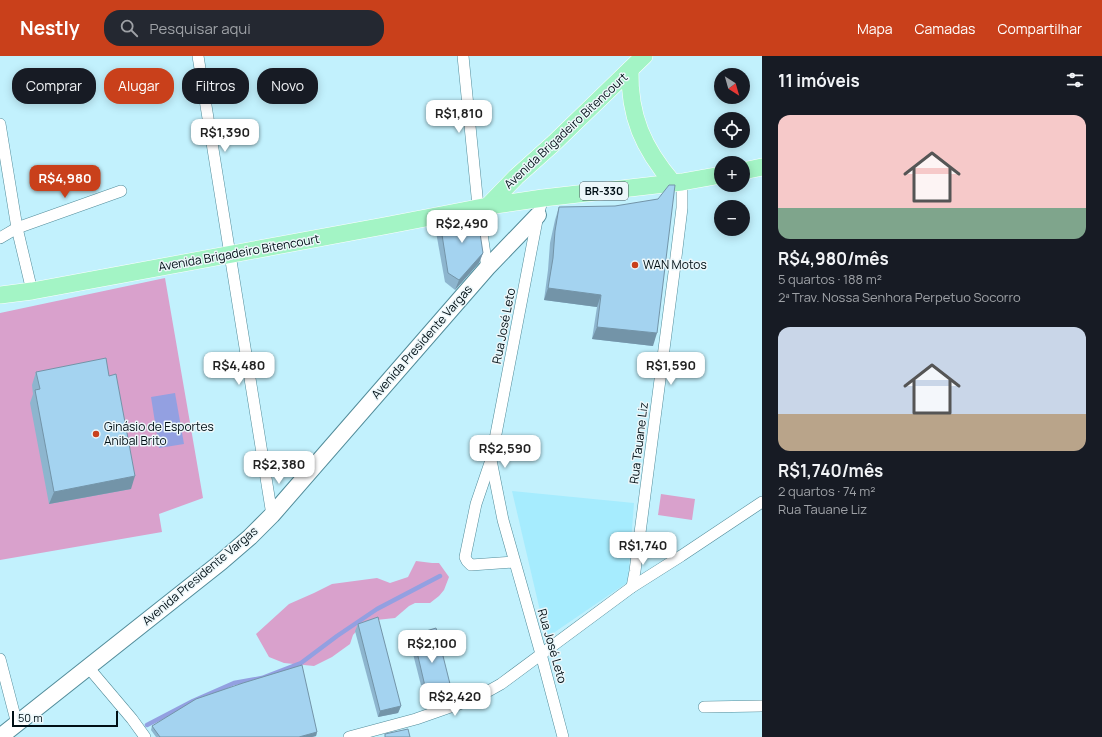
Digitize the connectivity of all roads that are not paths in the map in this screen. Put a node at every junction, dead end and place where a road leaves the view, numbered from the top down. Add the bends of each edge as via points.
1 (198, 56) edge
2 (463, 56) edge
3 (644, 56) edge
4 (630, 70) junction
5 (0, 124) edge
6 (762, 167) edge
7 (750, 170) edge
8 (714, 176) edge
9 (677, 183) junction
10 (121, 191) dead end
11 (544, 198) junction
12 (483, 207) junction
13 (538, 215) junction
14 (17, 228) junction
15 (0, 238) edge
16 (229, 254) junction
17 (487, 268) junction
18 (32, 291) junction
19 (0, 295) edge
20 (492, 460) junction
21 (762, 502) edge
22 (750, 510) junction
23 (762, 510) edge
24 (272, 515) junction
25 (514, 562) junction
26 (632, 587) junction
27 (541, 654) junction
28 (0, 659) edge
29 (88, 667) junction
30 (762, 706) edge
31 (704, 707) dead end
32 (17, 724) junction
33 (0, 737) edge
34 (145, 737) edge
35 (349, 737) edge
36 (563, 737) edge

1 - 16 street
2 - 12 street
3 - 4 main road, Avenida Brigadeiro Bitencourt
4 - 9 main road via 632,104 639,130 662,171
4 - 12 main road, Avenida Brigadeiro Bitencourt
5 - 14 street
6 - 7 main road
8 - 9 main road, BR-330
9 - 11 main road, BR-330
9 - 26 street, Rua Tauane Liz via 682,195 676,265
10 - 14 street
11 - 12 main road, BR-330
11 - 13 street, Rua José Leto
12 - 16 main road, Avenida Brigadeiro Bitencourt
12 - 17 street
13 - 17 street, Avenida Presidente Vargas
13 - 20 street, Rua José Leto
14 - 15 street
14 - 18 street
16 - 18 main road, Avenida Brigadeiro Bitencourt
16 - 24 street
17 - 24 street, Avenida Presidente Vargas
18 - 19 main road, Avenida Brigadeiro Bitencourt
20 - 25 street, Rua José Leto
20 - 25 street, Rua José Leto via 476,504 465,557 471,565
21 - 22 street
22 - 23 street
22 - 26 street
24 - 29 street, Avenida Presidente Vargas via 221,562
25 - 27 street, Rua José Leto
26 - 27 street
27 - 35 street via 501,684 476,698 416,719
27 - 36 street, Rua José Leto
28 - 32 street
29 - 32 street, Avenida Presidente Vargas
29 - 34 street
30 - 31 street
32 - 33 street, Avenida Presidente Vargas

